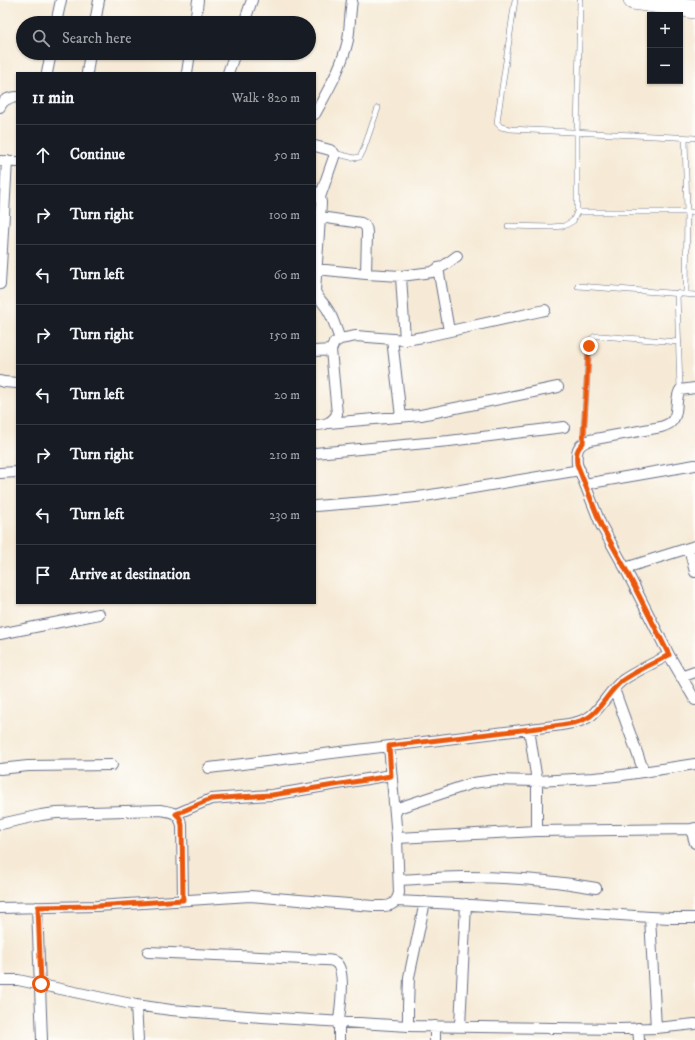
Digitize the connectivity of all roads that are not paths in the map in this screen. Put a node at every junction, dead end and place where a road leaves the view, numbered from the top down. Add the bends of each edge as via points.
1 (61, 0) edge
2 (99, 0) edge
3 (198, 0) edge
4 (252, 0) edge
5 (352, 0) edge
6 (516, 0) edge
7 (580, 0) edge
8 (633, 0) edge
9 (695, 9) edge
10 (58, 16) edge
11 (96, 16) edge
12 (196, 16) edge
13 (246, 16) edge
14 (50, 60) edge
15 (89, 60) edge
16 (189, 60) edge
17 (233, 60) edge
18 (47, 72) edge
19 (87, 72) edge
20 (187, 72) edge
21 (228, 72) edge
22 (16, 97) edge
23 (0, 107) edge
24 (378, 108) dead end
25 (316, 112) edge
26 (577, 133) junction
27 (685, 138) junction
28 (695, 138) edge
29 (316, 146) edge
30 (334, 153) junction
31 (8, 162) edge
32 (317, 194) edge
33 (577, 212) junction
34 (687, 212) junction
35 (695, 212) edge
36 (320, 217) junction
37 (508, 226) dead end
38 (457, 256) dead end
39 (438, 268) junction
40 (316, 269) joint
41 (366, 274) junction
42 (401, 276) junction
43 (0, 284) edge
44 (578, 286) dead end
45 (677, 293) junction
46 (316, 294) edge
47 (686, 294) junction
48 (695, 295) edge
49 (545, 310) dead end
50 (449, 331) junction
51 (340, 339) junction
52 (392, 339) junction
53 (405, 340) junction
54 (679, 342) junction
55 (331, 350) junction
56 (316, 351) edge
57 (0, 381) edge
58 (16, 383) edge
59 (558, 387) dead end
60 (695, 388) edge
61 (680, 390) junction
62 (401, 417) junction
63 (328, 423) junction
64 (316, 425) edge
65 (564, 428) dead end
66 (583, 443) junction
67 (316, 453) edge
68 (695, 465) edge
69 (580, 470) junction
70 (16, 472) edge
71 (0, 473) edge
72 (585, 484) junction
73 (316, 506) edge
74 (692, 547) edge
75 (625, 568) junction
76 (695, 572) edge
77 (99, 614) dead end
78 (0, 634) edge
79 (669, 655) junction
80 (695, 672) edge
81 (681, 676) junction
82 (614, 688) junction
83 (695, 700) edge
84 (529, 729) junction
85 (389, 746) junction
86 (112, 764) dead end
87 (695, 764) edge
88 (209, 768) dead end
89 (0, 769) edge
90 (644, 772) junction
91 (391, 776) junction
92 (537, 781) junction
93 (176, 814) junction
94 (395, 814) junction
95 (1, 824) dead end
96 (693, 828) edge
97 (537, 831) junction
98 (397, 838) junction
99 (695, 844) edge
100 (399, 880) junction
101 (596, 888) dead end
102 (183, 900) junction
103 (397, 901) junction
104 (425, 902) junction
105 (466, 904) junction
106 (38, 907) junction
107 (0, 908) edge
108 (650, 917) junction
109 (695, 918) edge
110 (148, 952) dead end
111 (0, 980) edge
112 (41, 984) junction
113 (136, 1005) junction
114 (339, 1022) junction
115 (695, 1024) edge
116 (408, 1026) junction
117 (435, 1026) junction
118 (460, 1026) junction
119 (638, 1028) junction
120 (656, 1028) junction
121 (42, 1040) edge
122 (138, 1040) edge
123 (339, 1040) edge
124 (435, 1040) edge
125 (639, 1040) edge

1 - 10 street
2 - 11 street
3 - 12 street
4 - 13 street
5 - 25 street via 348,39 342,60
6 - 26 lane via 498,123 501,127 510,129
7 - 26 lane
8 - 9 highway
14 - 18 street
15 - 19 street
16 - 20 street
17 - 21 street
22 - 23 street via 6,99
24 - 30 lane via 360,157
26 - 27 lane
26 - 33 lane
27 - 28 lane
27 - 34 lane
29 - 30 street
30 - 32 street
31 - 43 street
32 - 36 street via 321,203
33 - 34 lane
33 - 37 lane via 572,221 564,226
34 - 35 lane
34 - 47 lane
36 - 40 street
36 - 41 street via 365,224
38 - 39 street
39 - 42 street via 432,272
39 - 50 street
40 - 41 street
41 - 42 street
42 - 53 street
44 - 45 lane
45 - 47 lane
45 - 54 lane
46 - 51 street via 330,314
47 - 48 lane
49 - 50 street
50 - 53 street
51 - 52 street via 356,336
51 - 55 street via 334,343
52 - 53 street
52 - 62 street
54 - 61 lane
54 - 66 lane via 601,336 595,336 590,340
55 - 56 street
55 - 63 street via 337,414
57 - 58 street
59 - 62 street
60 - 61 street
61 - 66 street via 674,417 670,423
62 - 63 street
63 - 64 street
65 - 67 street
66 - 69 street via 576,455
68 - 72 street
69 - 72 street
69 - 73 street via 425,496
70 - 71 street
72 - 75 street via 601,525
74 - 75 street
74 - 76 street
75 - 79 street
77 - 78 street
79 - 81 street
79 - 82 street via 622,680
80 - 81 street
81 - 83 street
82 - 84 street via 587,718
82 - 90 street
84 - 85 street
84 - 92 street
85 - 88 street
85 - 91 street
86 - 89 street
87 - 90 street
90 - 92 street
91 - 93 street via 272,795 211,799
91 - 94 street
92 - 94 street via 495,780 473,783 398,808
92 - 97 street
93 - 95 street via 160,810 64,812
93 - 102 street via 182,825
94 - 98 street
96 - 97 street
96 - 99 street
97 - 98 street
98 - 100 street
100 - 101 street via 506,878
100 - 103 street
102 - 103 street via 250,896 373,906 392,905
102 - 106 street
103 - 104 street
104 - 105 street
104 - 116 street via 409,977
105 - 108 street
105 - 118 street
106 - 107 street
106 - 112 street
108 - 109 street
108 - 120 street
110 - 114 street via 335,962 342,980
111 - 112 street
112 - 113 street
112 - 121 street
113 - 114 street via 262,1018
113 - 122 street
114 - 116 street
114 - 123 street
115 - 120 street
116 - 117 street
117 - 118 street
117 - 124 street
118 - 119 street
119 - 120 street
119 - 125 street

